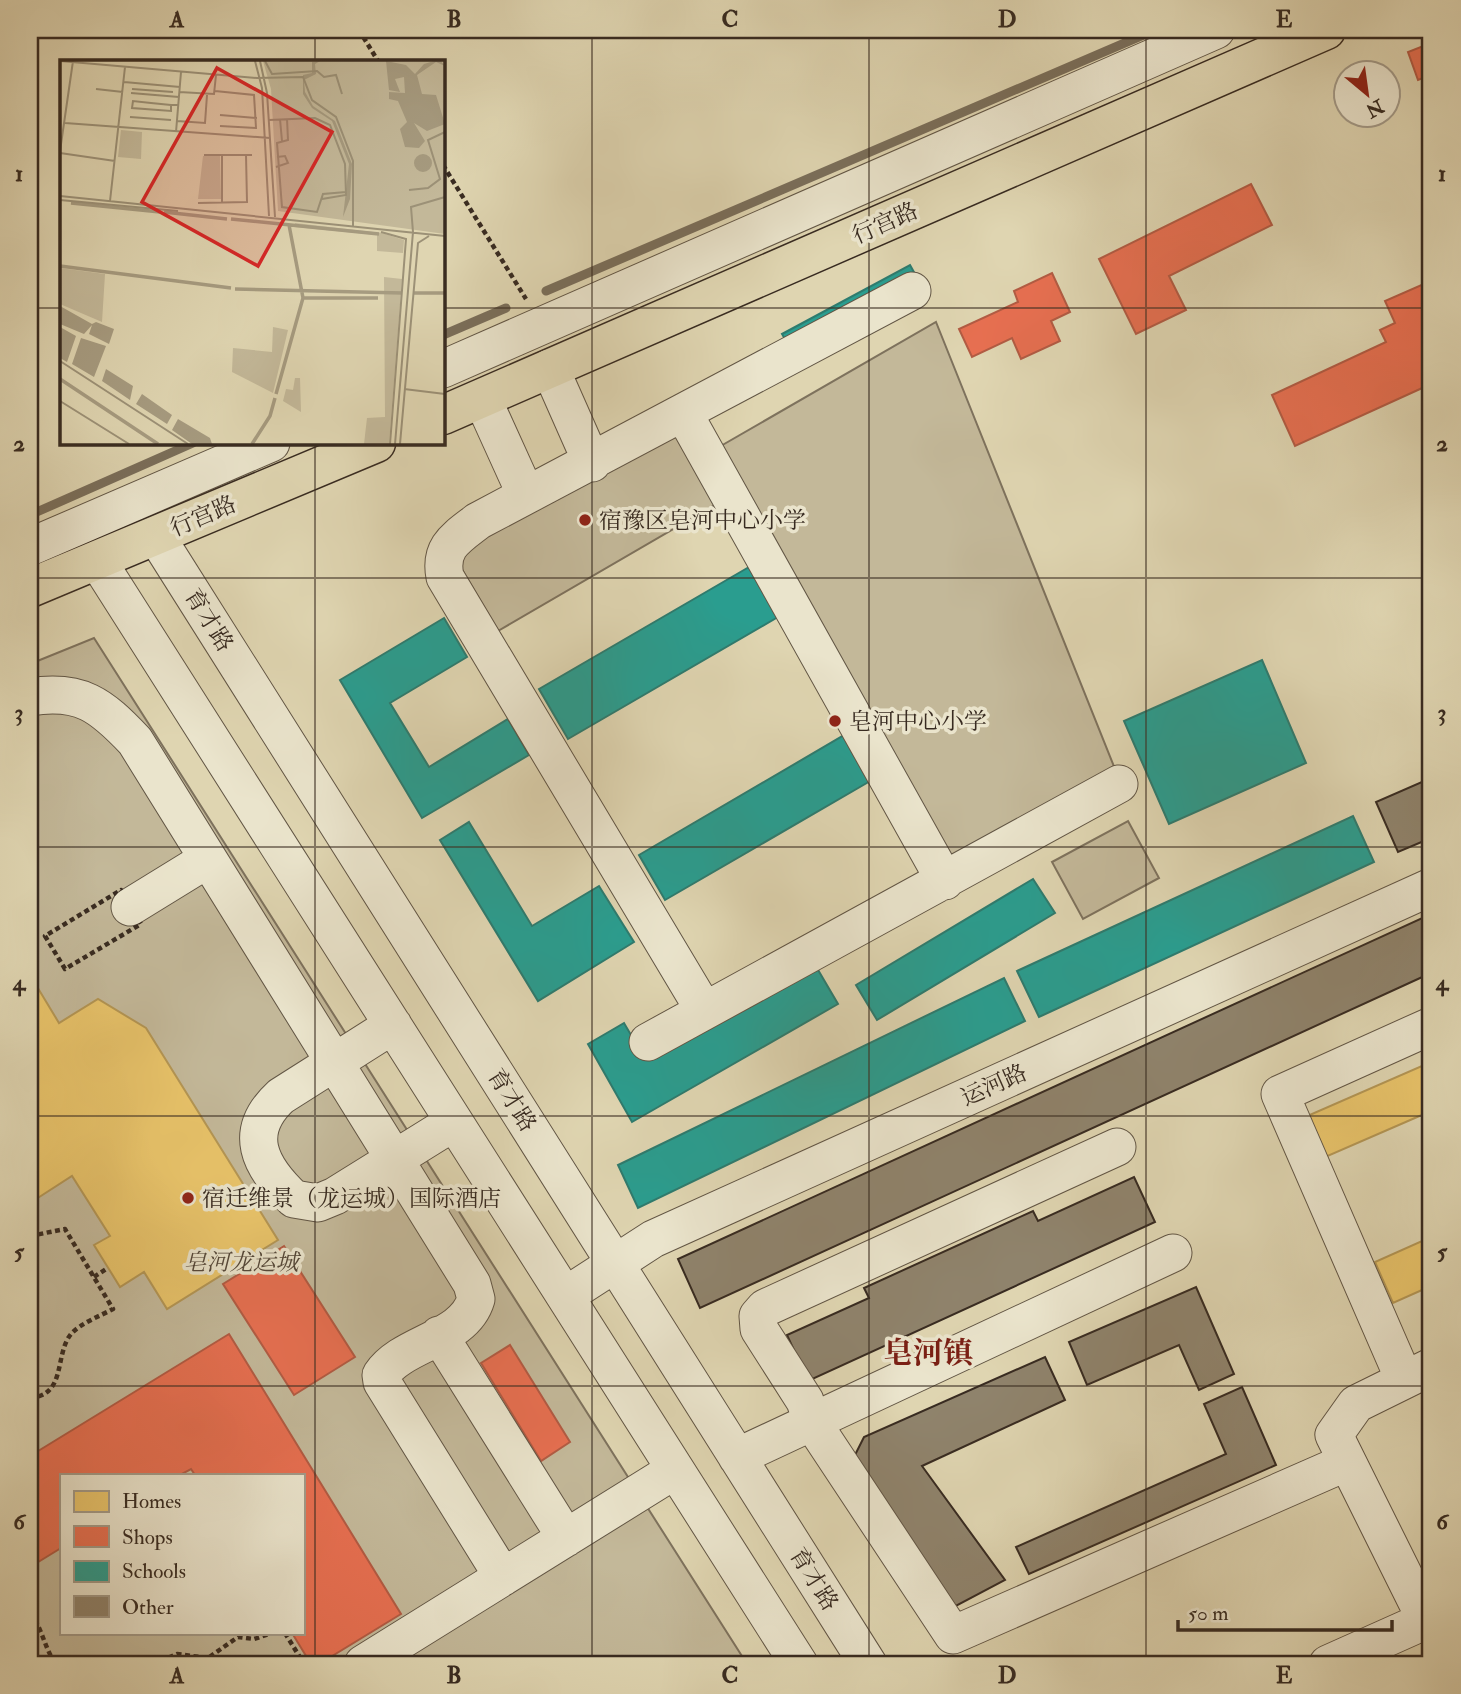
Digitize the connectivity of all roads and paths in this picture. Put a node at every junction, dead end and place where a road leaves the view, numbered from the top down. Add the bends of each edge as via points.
1 (359, 30) edge
2 (1216, 30) edge
3 (1326, 30) edge
4 (377, 60) edge
5 (444, 167) edge
6 (912, 291) dead end
7 (543, 326) junction
8 (444, 369) edge
9 (551, 369) junction
10 (482, 398) junction
11 (684, 414) junction
12 (444, 415) edge
13 (269, 444) edge
14 (374, 444) edge
15 (592, 463) junction
16 (526, 495) junction
17 (156, 536) junction
18 (30, 547) edge
19 (97, 560) junction
20 (30, 588) edge
21 (30, 697) edge
22 (1119, 784) dead end
23 (208, 859) junction
24 (945, 881) junction
25 (1431, 887) edge
26 (130, 907) junction
27 (704, 1010) junction
28 (393, 1025) junction
29 (1431, 1026) edge
30 (648, 1042) dead end
31 (334, 1063) junction
32 (454, 1122) junction
33 (1117, 1147) dead end
34 (394, 1159) junction
35 (30, 1236) edge
36 (1173, 1253) dead end
37 (615, 1264) junction
38 (106, 1269) dead end
39 (94, 1276) junction
40 (565, 1296) junction
41 (439, 1335) junction
42 (1418, 1373) edge
43 (30, 1398) edge
44 (812, 1422) junction
45 (737, 1457) junction
46 (1347, 1462) junction
47 (675, 1470) junction
48 (566, 1538) junction
49 (503, 1577) junction
50 (30, 1613) edge
51 (1429, 1619) edge
52 (269, 1634) edge
53 (286, 1634) edge
54 (237, 1635) edge
55 (207, 1661) edge
56 (56, 1664) edge
57 (153, 1664) edge
58 (304, 1664) edge
59 (363, 1664) edge
60 (799, 1664) edge
61 (868, 1664) edge
62 (1328, 1664) edge

1 - 4 path
2 - 7 street
3 - 9 main road, 行宫路
5 - 7 path
6 - 11 street
7 - 8 street
9 - 10 main road, 行宫路
9 - 15 street
10 - 12 main road, 行宫路
10 - 16 street
11 - 15 street
11 - 24 street
13 - 18 street
14 - 17 main road, 行宫路
15 - 16 street
16 - 27 street via 460,535 442,561 445,577
17 - 19 main road, 行宫路
17 - 37 street, 育才路
19 - 20 main road, 行宫路
19 - 28 street
21 - 23 street via 56,693 85,699 115,720 135,741
22 - 24 street
23 - 26 street
23 - 31 street
24 - 27 street
25 - 37 street, 运河路 via 653,1239
26 - 26 path via 121,890 45,936 65,969 141,924
27 - 30 street
28 - 31 street
28 - 32 street
29 - 42 street via 1280,1094
31 - 34 street
31 - 34 street via 266,1110 258,1126 258,1142 270,1168 294,1199 318,1203
32 - 34 street
32 - 40 street
33 - 44 street via 761,1311 758,1329 806,1401
34 - 41 street via 475,1291 470,1312
35 - 39 path via 65,1229
36 - 44 street
37 - 40 street, 运河路
37 - 45 street, 育才路
38 - 39 path
39 - 43 path via 113,1309 72,1334 58,1380
40 - 47 street
41 - 48 street
41 - 49 street via 387,1367 382,1382
42 - 46 street via 1356,1404 1342,1421 1334,1435
44 - 45 street
44 - 46 street via 953,1635
45 - 61 street, 育才路
46 - 51 street
47 - 48 street
47 - 60 street
48 - 49 street
49 - 59 street
50 - 56 path
51 - 62 street
52 - 54 path via 254,1639
53 - 58 path
54 - 55 path
55 - 57 path via 177,1654

